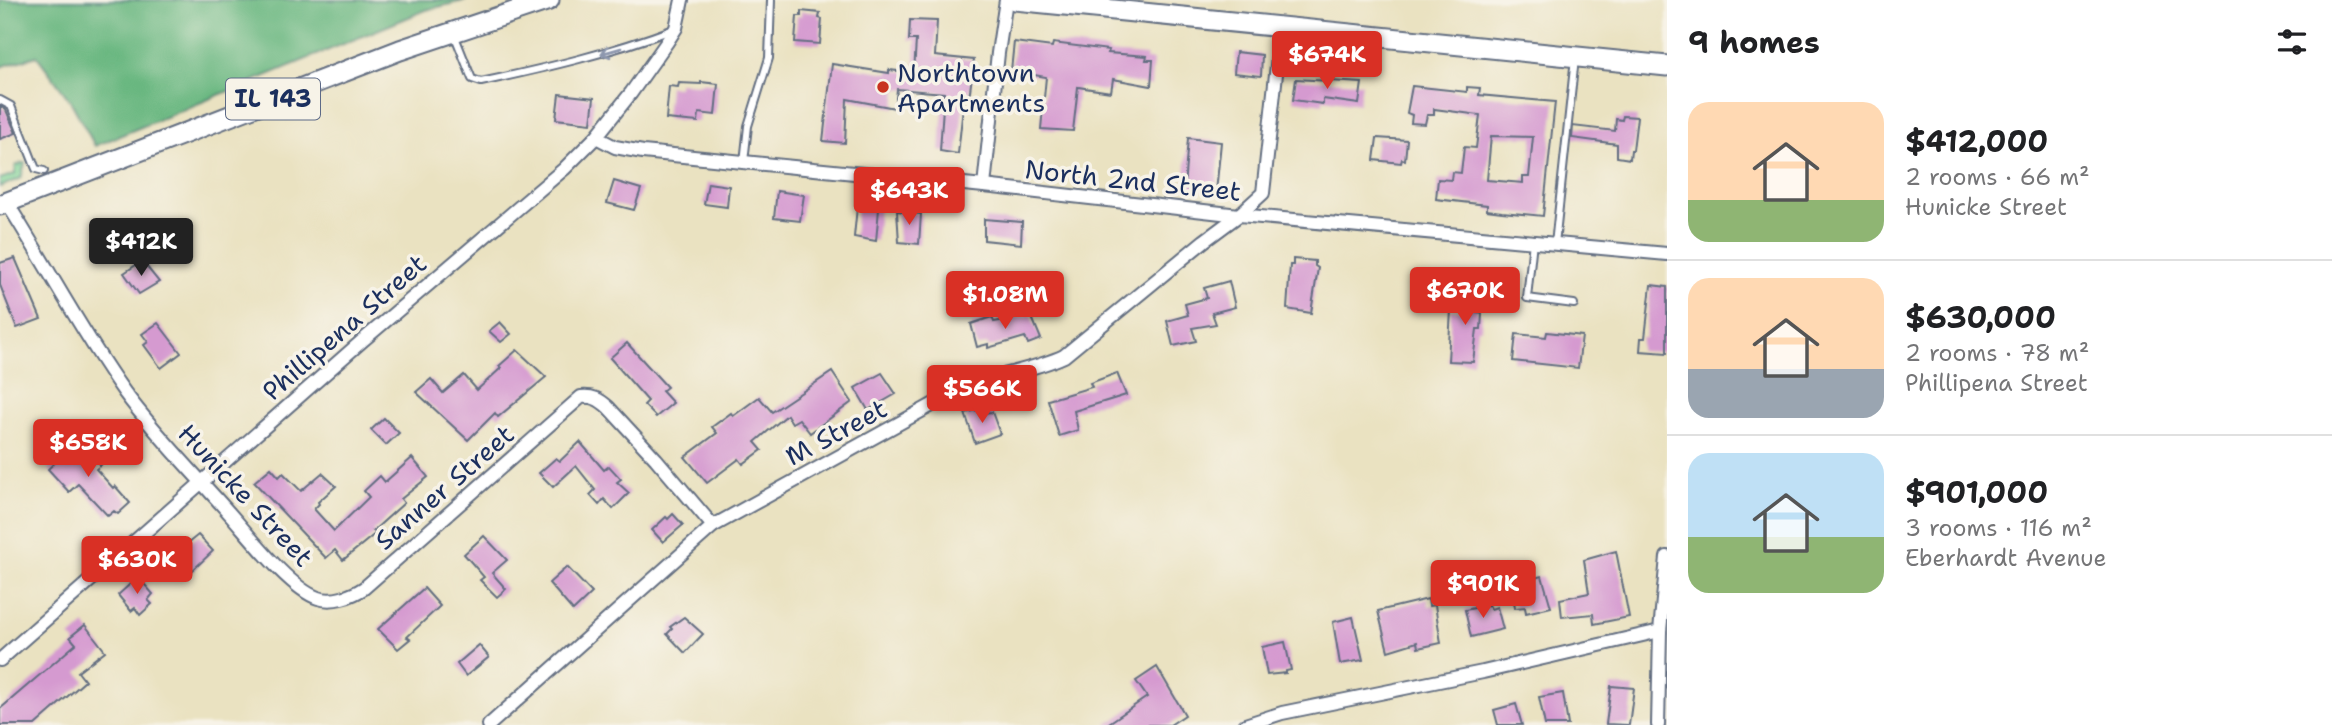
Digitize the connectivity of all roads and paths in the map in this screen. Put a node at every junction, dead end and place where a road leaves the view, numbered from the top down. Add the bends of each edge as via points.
1 (549, 0) edge
2 (682, 0) edge
3 (771, 0) edge
4 (1006, 0) edge
5 (1015, 0) edge
6 (676, 28) junction
7 (1281, 28) junction
8 (453, 32) junction
9 (1575, 57) junction
10 (1667, 66) edge
11 (0, 100) edge
12 (596, 137) junction
13 (744, 162) junction
14 (44, 171) dead end
15 (984, 186) junction
16 (3, 204) edge
17 (1239, 215) junction
18 (1533, 242) junction
19 (1555, 244) junction
20 (1667, 254) edge
21 (1574, 304) dead end
22 (199, 482) junction
23 (713, 526) junction
24 (1667, 557) edge
25 (322, 600) joint
26 (1660, 631) junction
27 (0, 660) edge
28 (489, 725) edge
29 (1245, 725) edge
30 (1658, 725) edge

1 - 8 main road, IL 143
2 - 6 street, Phillipena Street
3 - 13 lane via 769,58 748,126
4 - 15 street
5 - 7 main road
6 -> 8 lane via 629,46 481,82 472,79
6 - 12 street, Phillipena Street
7 - 9 main road
7 - 17 street, M Street via 1263,193
8 - 16 main road, IL 143
9 - 10 main road
9 - 19 lane
11 - 14 lane via 11,106 36,169
12 - 13 street, North 2nd Street via 615,147 643,152
12 - 22 street, Phillipena Street
13 - 15 street, North 2nd Street
15 - 17 street, North 2nd Street
16 - 22 street, Hunicke Street via 126,394
17 - 18 street, North 2nd Street
17 - 23 street, M Street via 1064,356 963,388
18 - 19 street, North 2nd Street
18 - 21 lane via 1527,298
19 - 20 street, North 2nd Street
22 - 25 street, Hunicke Street via 300,588
22 - 27 street, Phillipena Street
23 - 25 street, Sanner Street via 608,407 590,396 581,397 364,588
23 - 28 street, M Street
24 - 26 street
26 - 29 street via 1282,713
26 - 30 street

